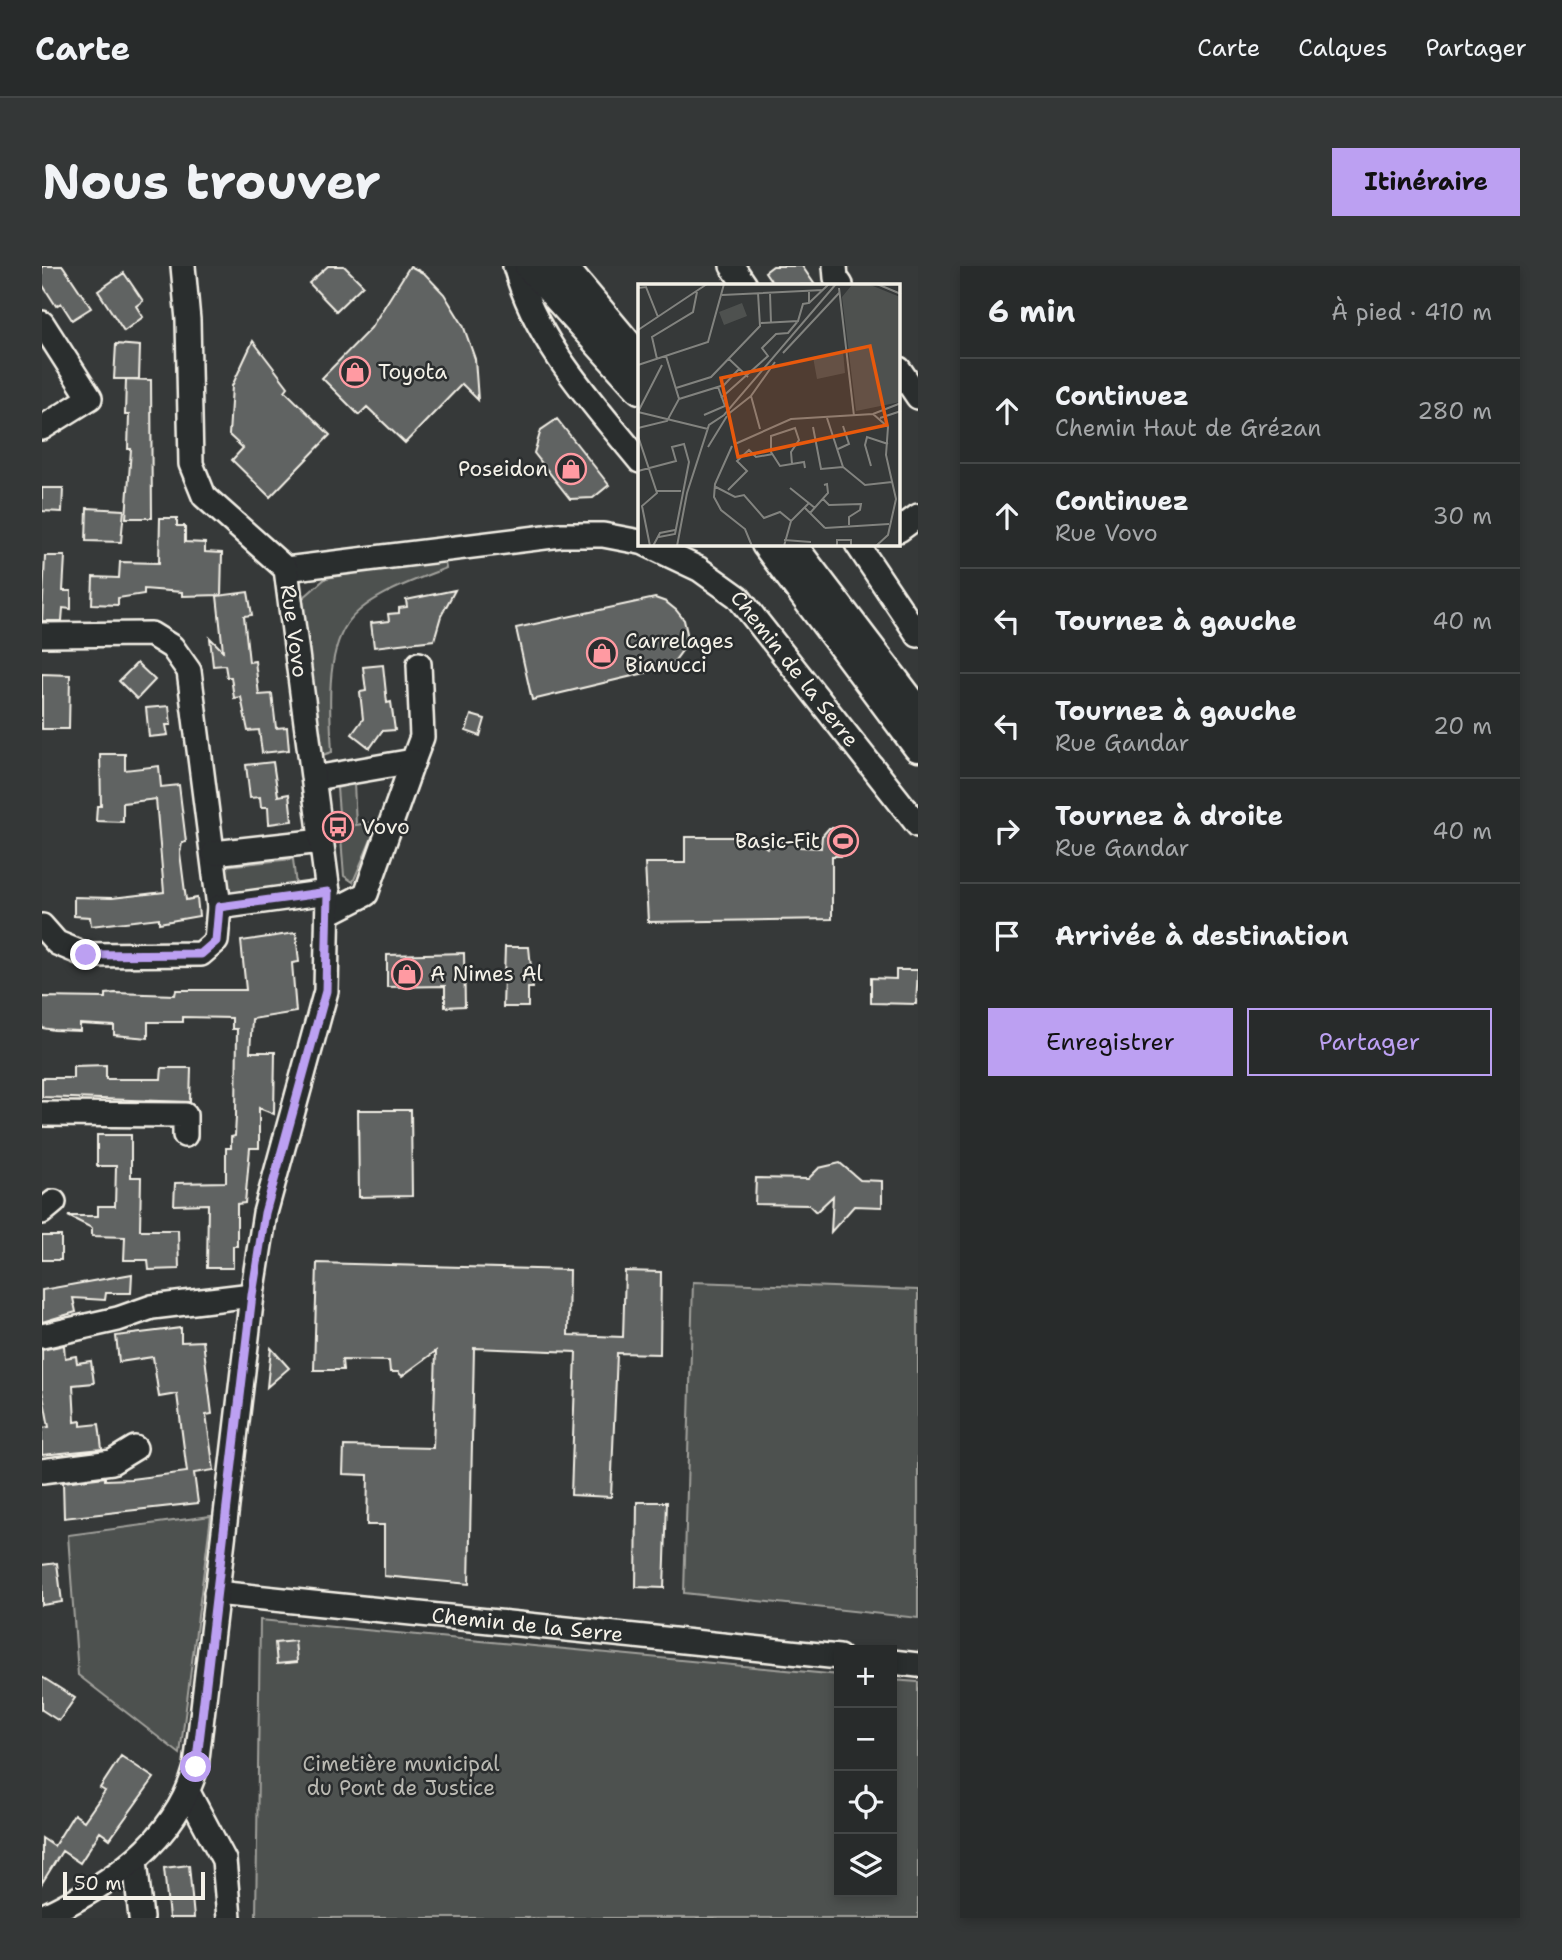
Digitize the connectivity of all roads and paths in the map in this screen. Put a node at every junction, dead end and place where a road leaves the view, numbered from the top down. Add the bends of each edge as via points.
1 (184, 266) edge
2 (515, 266) edge
3 (529, 266) edge
4 (562, 266) edge
5 (732, 266) edge
6 (835, 266) edge
7 (744, 284) edge
8 (840, 284) edge
9 (42, 323) edge
10 (638, 357) edge
11 (900, 370) edge
12 (638, 387) edge
13 (918, 397) edge
14 (42, 428) edge
15 (638, 459) edge
16 (918, 516) edge
17 (900, 529) edge
18 (638, 542) edge
19 (654, 546) edge
20 (767, 546) edge
21 (793, 546) edge
22 (866, 548) edge
23 (286, 569) junction
24 (42, 635) edge
25 (918, 635) edge
26 (419, 664) dead end
27 (918, 711) edge
28 (918, 747) edge
29 (413, 761) junction
30 (315, 778) junction
31 (918, 825) edge
32 (322, 841) junction
33 (213, 844) junction
34 (328, 903) junction
35 (219, 907) junction
36 (42, 926) edge
37 (42, 1114) edge
38 (185, 1135) dead end
39 (252, 1295) junction
40 (42, 1336) edge
41 (135, 1448) dead end
42 (42, 1471) edge
43 (216, 1593) junction
44 (834, 1656) edge
45 (897, 1663) edge
46 (918, 1665) edge
47 (188, 1794) junction
48 (135, 1860) junction
49 (42, 1917) edge
50 (141, 1918) edge
51 (229, 1918) edge

1 - 23 street, Rue Vovo via 191,464 196,482 204,496
2 - 15 street via 538,325 570,374
3 - 12 main road
4 - 10 main road
5 - 7 street
6 - 8 street
9 - 14 street via 90,398
11 - 13 street
16 - 17 street
18 - 23 street, Chemin de la Serre via 561,534
19 - 31 street, Chemin de la Serre via 699,569 738,597
20 - 28 main road
21 - 27 main road
22 - 25 street
23 - 30 street, Rue Vovo
24 - 33 street via 151,634 172,647 189,671
26 - 29 street via 422,737
29 - 30 street
29 - 34 street via 366,894
30 - 32 street, Rue Vovo
32 - 33 street
32 - 34 street, Rue Vovo
33 - 35 street
34 - 35 street
34 - 39 street, Rue Vovo via 326,991 265,1213
35 - 36 street via 216,941 201,954 86,955 57,943
37 - 38 street via 185,1115
39 - 40 street via 152,1307
39 - 43 street, Rue Vovo
41 - 42 street via 112,1462
43 - 44 street, Chemin de la Serre
43 - 47 street, Rue Vovo via 196,1767
45 - 46 street
47 - 48 street, Rue Vovo via 164,1832
47 - 51 street via 225,1860
48 - 49 street, Rue Vovo via 87,1895
48 - 50 street

